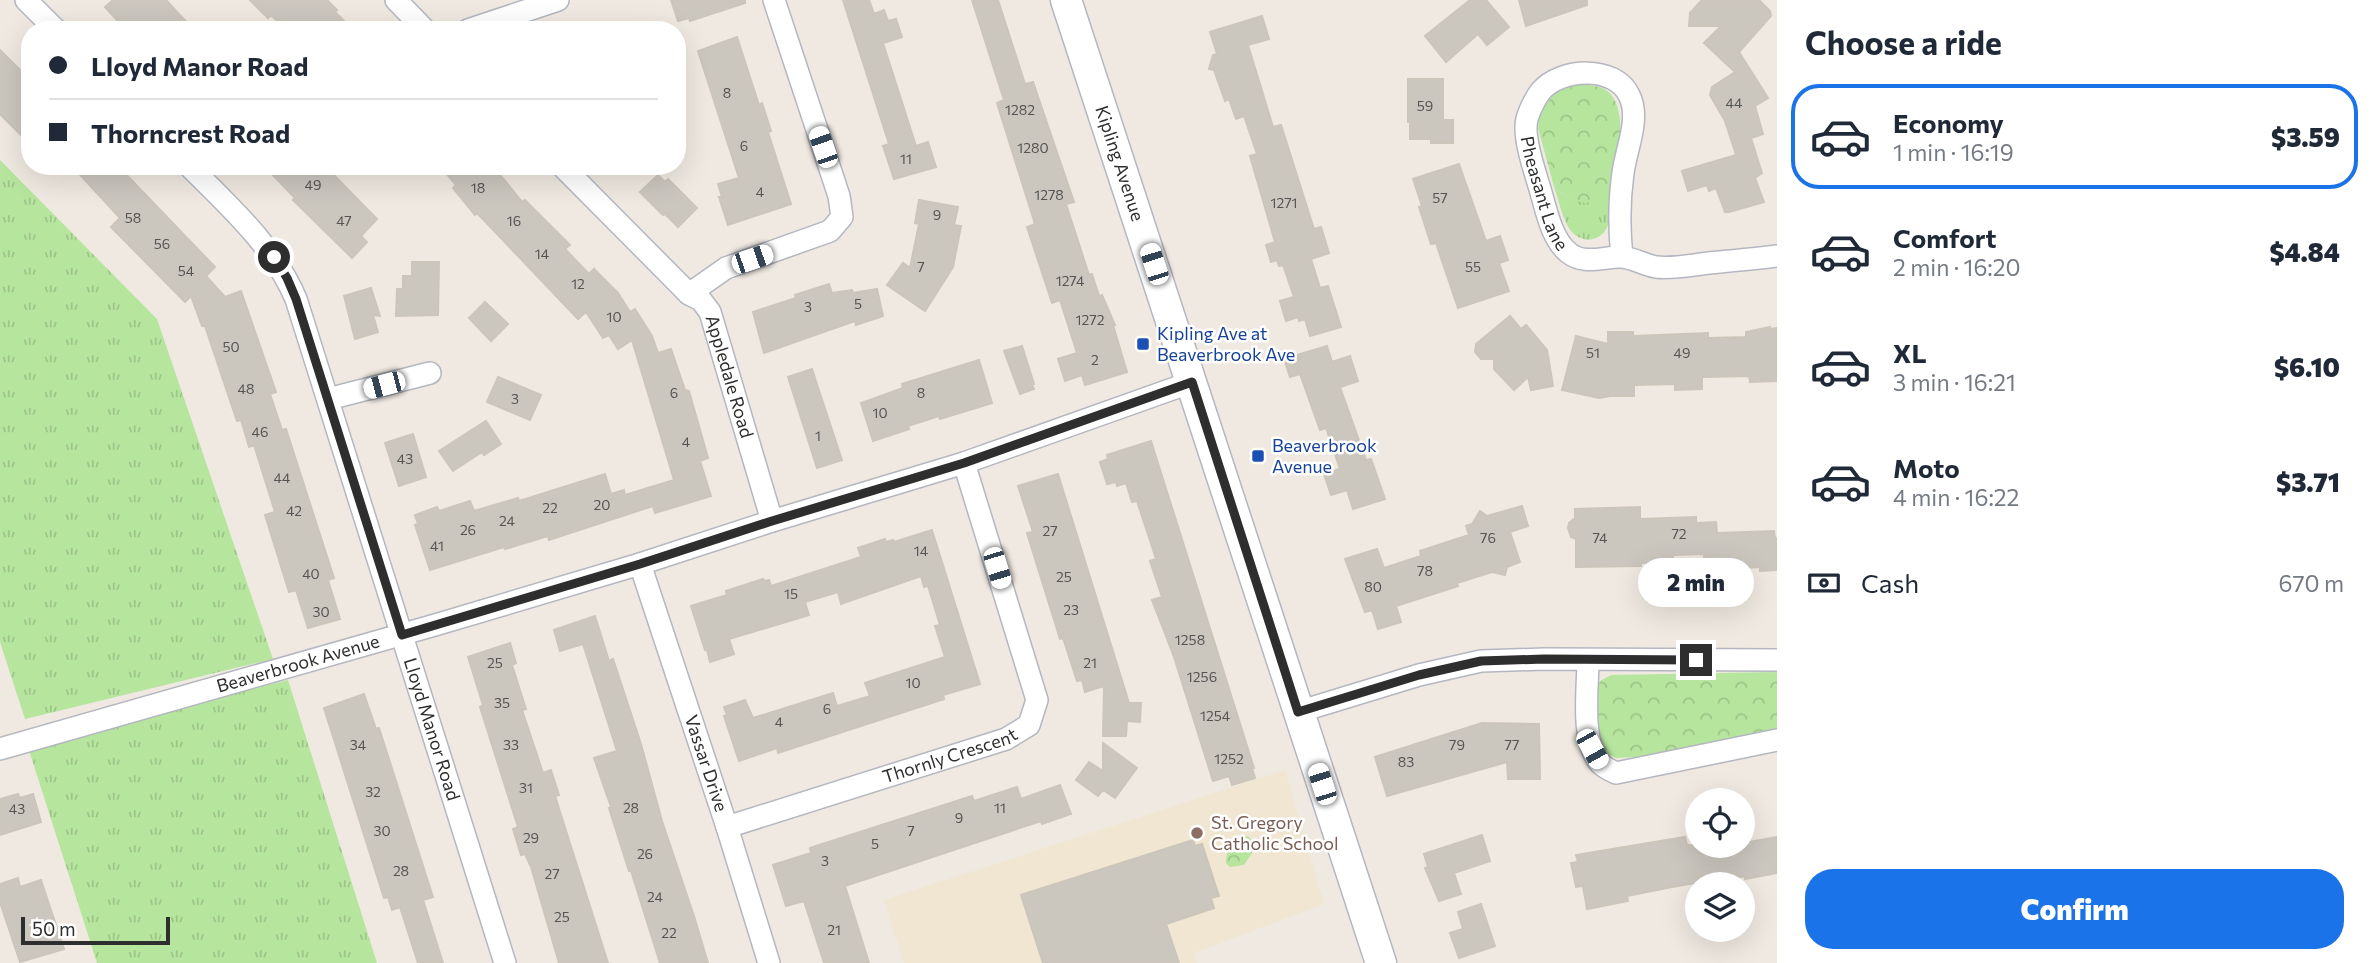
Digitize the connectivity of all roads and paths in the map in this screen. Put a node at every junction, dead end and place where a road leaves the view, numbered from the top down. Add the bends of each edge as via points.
1 (26, 0) edge
2 (396, 0) edge
3 (558, 0) edge
4 (774, 0) edge
5 (1066, 0) edge
6 (47, 21) edge
7 (416, 21) edge
8 (495, 21) edge
9 (198, 175) edge
10 (571, 175) edge
11 (1777, 256) edge
12 (1622, 257) junction
13 (690, 294) junction
14 (430, 373) dead end
15 (1192, 382) junction
16 (328, 399) junction
17 (964, 463) junction
18 (772, 521) junction
19 (640, 564) junction
20 (402, 635) junction
21 (1588, 660) junction
22 (1777, 660) edge
23 (1298, 712) junction
24 (1777, 740) edge
25 (0, 749) edge
26 (727, 827) junction
27 (505, 963) edge
28 (769, 963) edge
29 (1381, 963) edge

1 - 6 street
2 - 7 street
3 - 8 street
4 - 13 street via 842,217 830,231 726,268
5 - 15 main road, Kipling Avenue
9 - 16 street, Lloyd Manor Road via 257,236 287,278
10 - 13 street, Appledale Road
11 - 12 street, Pheasant Lane via 1675,267 1654,267
12 - 12 street, Pheasant Lane via 1620,209 1633,115 1631,97 1613,79 1600,74 1564,77 1542,89 1527,119 1526,134 1546,208 1557,238 1569,253 1583,259
13 - 18 street, Appledale Road via 701,300 716,327
14 - 16 street
15 - 17 street, Beaverbrook Avenue
15 - 23 main road, Kipling Avenue
16 - 20 street, Lloyd Manor Road
17 - 18 street, Beaverbrook Avenue
17 - 26 street, Thornly Crescent via 1037,700 1029,725 1006,739
18 - 19 street, Beaverbrook Avenue
19 - 20 street, Beaverbrook Avenue
19 - 26 street, Vassar Drive
20 - 25 street, Beaverbrook Avenue
20 - 27 street, Lloyd Manor Road
21 - 22 street
21 - 23 street via 1481,661
21 - 24 street via 1587,722 1592,749 1601,764 1616,773
23 - 29 main road, Kipling Avenue
26 - 28 street, Vassar Drive

